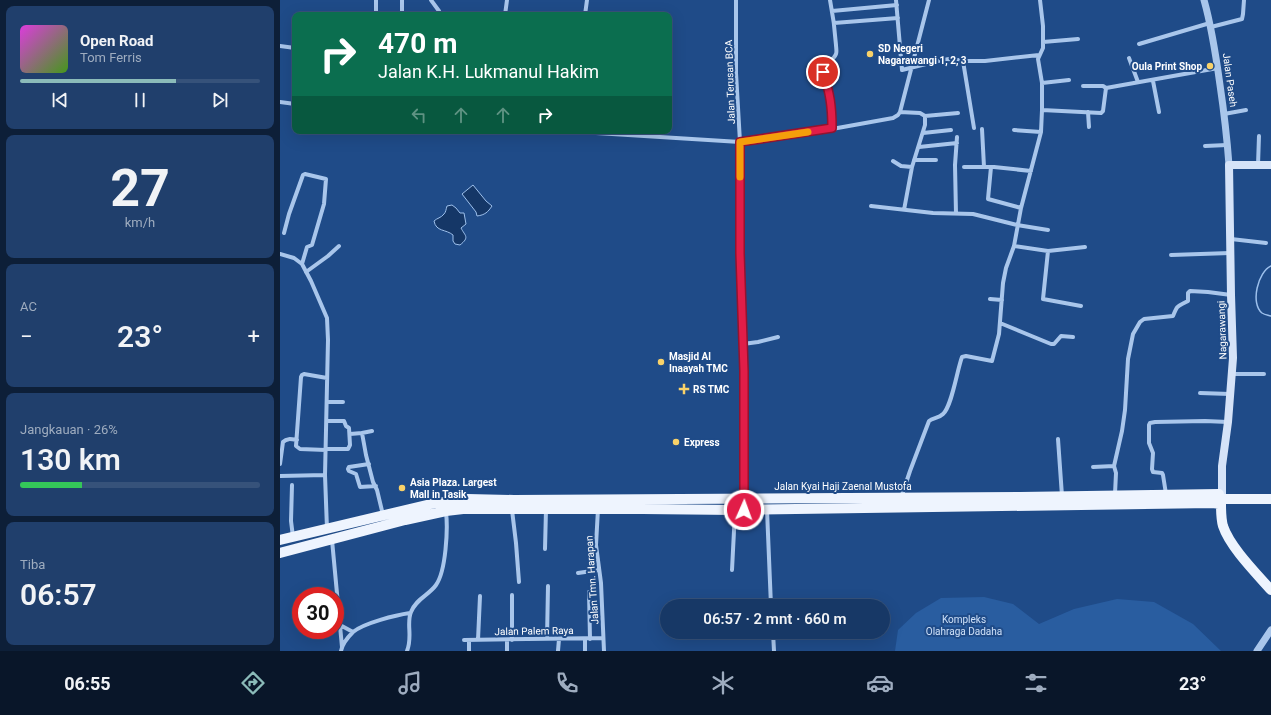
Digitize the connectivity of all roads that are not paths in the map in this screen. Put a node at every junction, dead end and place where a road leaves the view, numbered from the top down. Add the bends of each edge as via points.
1 (376, 0) edge
2 (402, 0) edge
3 (431, 0) edge
4 (507, 0) edge
5 (587, 0) edge
6 (736, 0) edge
7 (830, 0) edge
8 (896, 0) edge
9 (929, 0) edge
10 (1040, 0) edge
11 (1204, 0) edge
12 (1244, 0) edge
13 (897, 5) junction
14 (832, 11) junction
15 (376, 12) edge
16 (402, 12) edge
17 (439, 12) edge
18 (505, 12) edge
19 (585, 12) edge
20 (898, 18) junction
21 (834, 23) junction
22 (1210, 25) junction
23 (1078, 39) dead end
24 (1043, 42) junction
25 (1139, 44) dead end
26 (280, 46) edge
27 (292, 48) edge
28 (1039, 55) junction
29 (1129, 58) dead end
30 (963, 61) junction
31 (911, 67) junction
32 (1218, 68) junction
33 (1069, 80) dead end
34 (1153, 80) junction
35 (1138, 82) junction
36 (1042, 83) junction
37 (1082, 86) dead end
38 (1106, 88) junction
39 (280, 102) edge
40 (292, 104) edge
41 (1042, 110) junction
42 (1246, 110) dead end
43 (900, 112) junction
44 (1088, 112) junction
45 (1159, 112) dead end
46 (958, 113) dead end
47 (1224, 114) junction
48 (925, 116) junction
49 (1089, 127) dead end
50 (832, 128) junction
51 (974, 128) dead end
52 (982, 129) dead end
53 (951, 130) dead end
54 (1014, 130) dead end
55 (1041, 132) junction
56 (923, 133) junction
57 (612, 134) edge
58 (1259, 136) dead end
59 (957, 137) dead end
60 (740, 142) junction
61 (957, 144) junction
62 (1227, 145) junction
63 (1205, 146) dead end
64 (918, 147) junction
65 (914, 160) junction
66 (936, 160) dead end
67 (893, 161) dead end
68 (1229, 165) junction
69 (1258, 165) junction
70 (1271, 165) edge
71 (984, 166) junction
72 (991, 166) junction
73 (912, 167) junction
74 (964, 167) dead end
75 (1031, 171) junction
76 (871, 206) dead end
77 (1021, 208) junction
78 (904, 210) junction
79 (956, 214) junction
80 (1018, 225) junction
81 (1048, 230) dead end
82 (284, 233) dead end
83 (1230, 240) junction
84 (1266, 243) dead end
85 (340, 246) dead end
86 (1014, 246) junction
87 (1085, 247) dead end
88 (1048, 251) junction
89 (280, 254) edge
90 (1230, 254) junction
91 (1171, 255) dead end
92 (302, 264) junction
93 (1000, 266) dead end
94 (1006, 268) junction
95 (306, 272) junction
96 (1231, 295) junction
97 (990, 299) dead end
98 (1002, 300) junction
99 (1081, 306) dead end
100 (1000, 323) junction
101 (778, 337) dead end
102 (1073, 337) dead end
103 (743, 344) junction
104 (1232, 374) junction
105 (1264, 374) dead end
106 (327, 378) junction
107 (1200, 393) dead end
108 (1230, 394) junction
109 (327, 402) junction
110 (343, 402) dead end
111 (327, 421) junction
112 (1228, 422) junction
113 (372, 431) dead end
114 (362, 433) junction
115 (350, 434) junction
116 (1058, 439) dead end
117 (297, 440) junction
118 (326, 449) junction
119 (280, 464) edge
120 (369, 464) junction
121 (1114, 466) junction
122 (1093, 467) dead end
123 (325, 475) junction
124 (280, 476) edge
125 (292, 485) dead end
126 (376, 486) junction
127 (1166, 494) junction
128 (1062, 496) junction
129 (1270, 497) edge
130 (901, 498) junction
131 (745, 499) junction
132 (1221, 499) junction
133 (1114, 500) junction
134 (926, 502) junction
135 (1020, 502) junction
136 (825, 503) junction
137 (478, 504) junction
138 (643, 504) junction
139 (591, 506) junction
140 (512, 509) junction
141 (546, 509) junction
142 (740, 510) junction
143 (767, 510) junction
144 (446, 511) junction
145 (389, 517) junction
146 (327, 530) junction
147 (293, 537) junction
148 (332, 539) junction
149 (280, 540) edge
150 (545, 549) dead end
151 (280, 553) edge
152 (599, 570) junction
153 (732, 570) dead end
154 (578, 574) dead end
155 (519, 582) dead end
156 (548, 586) dead end
157 (336, 587) edge
158 (1271, 590) edge
159 (589, 592) dead end
160 (512, 595) dead end
161 (480, 596) dead end
162 (772, 599) edge
163 (410, 613) junction
164 (344, 627) edge
165 (1271, 630) edge
166 (353, 632) junction
167 (603, 638) junction
168 (341, 639) edge
169 (547, 639) junction
170 (558, 639) junction
171 (587, 639) junction
172 (773, 639) edge
173 (478, 640) junction
174 (507, 640) junction
175 (512, 640) junction
176 (341, 649) edge
177 (407, 651) edge
178 (469, 651) edge
179 (507, 651) edge
180 (558, 651) edge
181 (585, 651) edge
182 (604, 651) edge
183 (774, 651) edge
184 (1257, 651) edge

1 - 15 street
2 - 16 street
3 - 17 street
4 - 18 street
5 - 19 street
6 - 60 street, Jalan Terusan BCA via 736,73
7 - 14 street
8 - 13 street
9 - 31 street
10 - 24 street
11 - 22 street, Jalan Paseh
12 - 22 street via 1242,19
13 - 14 street
13 - 20 street
14 - 21 street
20 - 21 street
20 - 31 street via 902,70
21 - 50 street via 836,55 823,68 832,108
22 - 25 street
22 - 32 street, Jalan Paseh
23 - 24 street
24 - 28 street
26 - 27 street
28 - 30 street
28 - 36 street
29 - 35 street
30 - 31 street via 949,59
30 - 51 street
31 - 43 street
32 - 34 street
32 - 47 street, Jalan Paseh
33 - 36 street
34 - 35 street
34 - 45 street
35 - 38 street
36 - 41 street
37 - 38 street
38 - 44 street via 1102,112
39 - 40 street
41 - 44 street
41 - 55 street
42 - 47 street
43 - 48 street via 920,113
43 - 50 street via 893,118
44 - 49 street
46 - 48 street
47 - 62 street, Jalan Paseh
48 - 56 street
50 - 60 street
52 - 71 street
53 - 56 street
54 - 55 street
55 - 75 street
56 - 64 street
57 - 60 street
58 - 69 street
59 - 61 street
60 - 103 street, Jalan Terusan BCA
61 - 64 street
61 - 79 street
62 - 63 street
62 - 68 street, Jalan Paseh
64 - 65 street
65 - 66 street
65 - 73 street
67 - 73 street via 901,166
68 - 69 main road
68 - 83 main road, Nagarawangi
69 - 70 main road
71 - 72 street
71 - 74 street
72 - 75 street
72 - 77 street via 988,199
73 - 78 street
75 - 77 street
76 - 78 street
77 - 80 street
78 - 79 street
79 - 80 street via 973,214
80 - 81 street
80 - 86 street
82 - 92 street via 303,175 326,179 324,204 312,245 307,247
83 - 84 street
83 - 90 main road, Nagarawangi
85 - 95 street
86 - 88 street
86 - 94 street
87 - 88 street
88 - 99 street via 1043,299
89 - 92 street via 294,258
90 - 91 street
90 - 96 main road, Nagarawangi
92 - 95 street
93 - 94 street
94 - 98 street
95 - 106 street via 326,316
96 - 104 main road, Nagarawangi
96 - 121 street via 1190,291 1188,301 1178,306 1173,316 1140,322 1133,334 1130,348 1122,431
97 - 98 street
98 - 100 street
100 - 102 street via 1051,344 1060,336
100 - 130 street via 992,361 962,357 952,397 942,415 929,421
101 - 103 street
103 - 131 street, Jalan Terusan BCA
104 - 105 street
104 - 108 main road, Nagarawangi
106 - 109 street
106 - 117 street via 302,375
107 - 108 street
108 - 112 main road, Nagarawangi
109 - 110 street
109 - 111 street
111 - 115 street via 344,421
111 - 118 street
112 - 127 street via 1150,423 1152,469 1153,472 1162,473
112 - 132 main road, Nagarawangi
113 - 114 street
114 - 115 street
114 - 120 street
115 - 118 street via 348,449
116 - 128 street
117 - 118 street via 296,446 300,449
117 - 119 street via 289,439 283,442
118 - 123 street
120 - 126 street
120 - 126 street via 348,469 356,474 360,487
121 - 122 street
121 - 133 street
123 - 124 street
123 - 146 street
125 - 147 street
126 - 145 street
127 - 132 main road, Jalan Kyai Haji Zaenal Mustofa
127 - 133 main road, Jalan Kyai Haji Zaenal Mustofa
128 - 133 main road, Jalan Kyai Haji Zaenal Mustofa
128 - 135 main road, Jalan Kyai Haji Zaenal Mustofa
129 - 132 main road, Jalan Kyai Haji Zaenal Mustofa
130 - 134 main road, Jalan Kyai Haji Zaenal Mustofa
130 - 136 main road, Jalan Kyai Haji Zaenal Mustofa
131 - 136 main road, Jalan Kyai Haji Zaenal Mustofa
131 - 138 main road, Jalan Kyai Haji Zaenal Mustofa
131 - 142 street, Jalan Terusan BCA
132 - 133 main road, Jalan Kyai Haji Zaenal Mustofa
132 - 158 main road via 1225,531
133 - 135 main road, Jalan Kyai Haji Zaenal Mustofa
134 - 135 main road, Jalan Kyai Haji Zaenal Mustofa
134 - 136 main road, Jalan Kyai Haji Zaenal Mustofa
136 - 143 main road, Jalan Kyai Haji Zaenal Mustofa
137 - 139 main road, Jalan Kyai Haji Zaenal Mustofa
137 - 140 main road, Jalan Kyai Haji Zaenal Mustofa
137 - 144 main road, Jalan Kyai Haji Zaenal Mustofa
137 - 145 main road, Jalan Kyai Haji Zaenal Mustofa via 468,499 435,503
138 - 139 main road, Jalan Kyai Haji Zaenal Mustofa
138 - 142 main road, Jalan Kyai Haji Zaenal Mustofa
139 - 141 main road, Jalan Kyai Haji Zaenal Mustofa
139 - 152 street, Jalan Tmn. Harapan
140 - 141 main road, Jalan Kyai Haji Zaenal Mustofa
140 - 155 street
141 - 150 street
142 - 143 main road, Jalan Kyai Haji Zaenal Mustofa
142 - 153 street, Jalan Terusan BCA
143 - 162 street
144 - 145 main road, Jalan Kyai Haji Zaenal Mustofa
144 - 163 street via 447,537 440,575 436,585 419,600
145 - 146 main road, Jalan Kyai Haji Zaenal Mustofa
145 - 148 main road, Jalan Kyai Haji Zaenal Mustofa
146 - 147 main road, Jalan Kyai Haji Zaenal Mustofa
147 - 149 main road, Jalan Kyai Haji Zaenal Mustofa
148 - 151 main road, Jalan Kyai Haji Zaenal Mustofa
148 - 157 street
152 - 154 street
152 - 167 street, Jalan Tmn. Harapan
156 - 169 street
159 - 171 street
160 - 175 street
161 - 173 street
163 - 166 street via 376,622
163 - 177 street via 410,639
164 - 166 street
165 - 184 street
166 - 176 street
167 - 171 street, Jalan Palem Raya
167 - 182 street, Jalan Tmn. Harapan
168 - 176 street
169 - 170 street, Jalan Palem Raya
169 - 175 street, Jalan Palem Raya
170 - 171 street, Jalan Palem Raya
170 - 180 street
171 - 181 street
172 - 183 street
173 - 174 street, Jalan Palem Raya
173 - 178 street, Jalan Palem Raya via 467,640
174 - 175 street, Jalan Palem Raya
174 - 179 street

